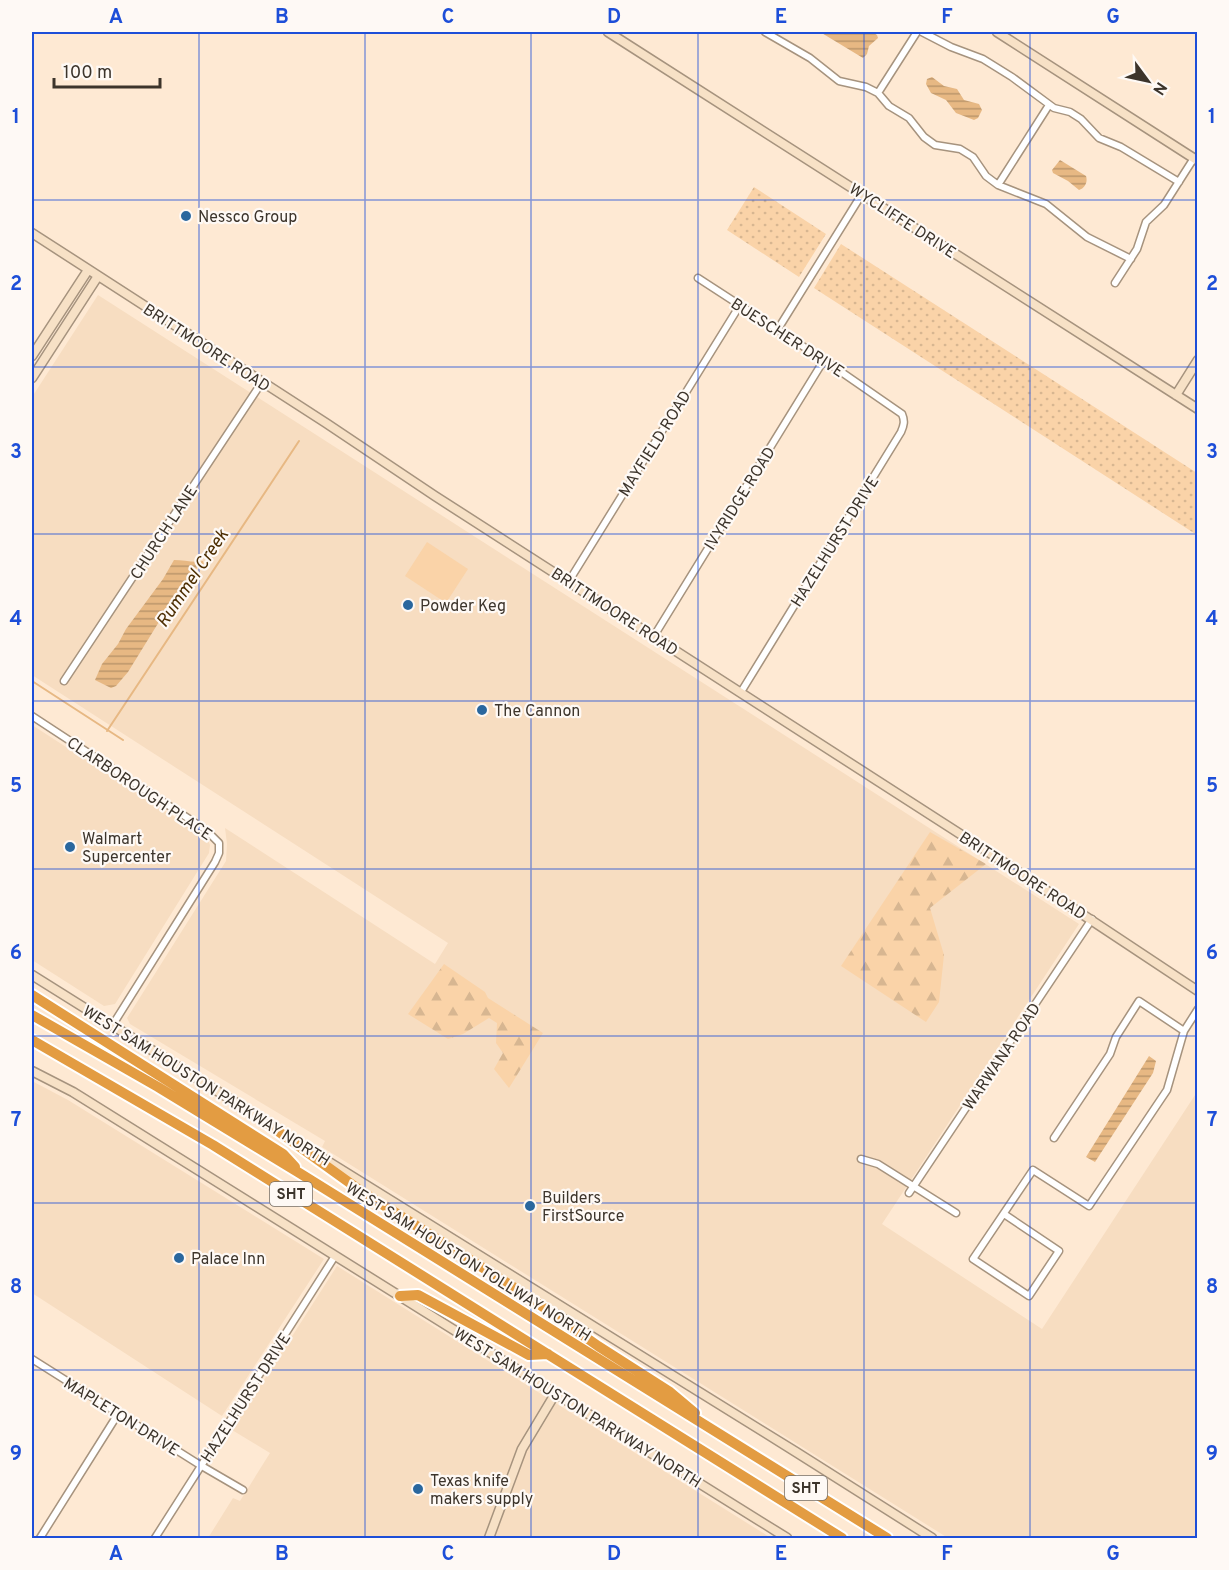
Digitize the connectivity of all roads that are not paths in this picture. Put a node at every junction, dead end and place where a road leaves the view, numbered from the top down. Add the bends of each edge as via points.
1 (608, 32) edge
2 (765, 32) edge
3 (916, 32) edge
4 (922, 32) edge
5 (997, 32) edge
6 (878, 93) junction
7 (1049, 105) junction
8 (1196, 159) edge
9 (1179, 182) junction
10 (998, 185) junction
11 (862, 194) junction
12 (32, 233) edge
13 (1131, 259) junction
14 (88, 270) junction
15 (98, 276) junction
16 (698, 278) dead end
17 (1115, 283) dead end
18 (740, 305) junction
19 (778, 329) junction
20 (32, 356) edge
21 (824, 360) junction
22 (1197, 360) edge
23 (32, 378) edge
24 (262, 382) junction
25 (1176, 395) junction
26 (877, 397) joint
27 (1197, 409) edge
28 (569, 581) junction
29 (654, 636) junction
30 (64, 681) dead end
31 (741, 692) junction
32 (32, 716) edge
33 (1092, 919) junction
34 (32, 975) edge
35 (1197, 990) edge
36 (32, 995) edge
37 (1197, 1009) edge
38 (32, 1016) edge
39 (112, 1026) junction
40 (1184, 1031) junction
41 (32, 1040) edge
42 (32, 1071) edge
43 (268, 1124) junction
44 (1054, 1138) dead end
45 (861, 1160) dead end
46 (301, 1174) junction
47 (914, 1185) junction
48 (909, 1193) dead end
49 (957, 1213) dead end
50 (1004, 1214) junction
51 (335, 1256) junction
52 (400, 1296) junction
53 (548, 1354) junction
54 (34, 1360) edge
55 (32, 1370) edge
56 (555, 1394) junction
57 (118, 1414) junction
58 (725, 1438) junction
59 (200, 1466) junction
60 (243, 1490) dead end
61 (40, 1539) edge
62 (154, 1539) edge
63 (489, 1539) edge
64 (787, 1539) edge
65 (843, 1539) edge
66 (887, 1539) edge
67 (932, 1539) edge

1 - 11 main road, WYCLIFFE DRIVE
2 - 6 street via 810,58 839,81
3 - 6 street
4 - 7 street via 983,59
5 - 8 main road
6 - 10 street via 935,145 960,149 974,157 986,176
7 - 9 street via 1082,119 1099,138
7 - 10 street
8 - 9 street
9 - 13 street via 1164,206 1146,222
10 - 13 street via 1046,204 1088,237
11 - 19 street
11 - 25 main road, WYCLIFFE DRIVE
12 - 14 main road, BRITTMOORE ROAD
13 - 17 street
14 - 15 main road, BRITTMOORE ROAD
14 - 20 main road
15 - 23 main road
15 - 24 main road, BRITTMOORE ROAD
16 - 18 street, BUESCHER DRIVE
18 - 19 street, BUESCHER DRIVE
18 - 28 street, MAYFIELD ROAD
19 - 21 street, BUESCHER DRIVE
21 - 26 street, BUESCHER DRIVE
21 - 29 street, IVYRIDGE ROAD
22 - 25 main road
24 - 28 main road, BRITTMOORE ROAD
24 - 30 street, CHURCH LANE
25 - 27 main road, WYCLIFFE DRIVE
26 - 31 street, HAZELHURST DRIVE via 902,414 904,425
28 - 29 main road, BRITTMOORE ROAD
29 - 31 main road, BRITTMOORE ROAD
31 - 33 main road, BRITTMOORE ROAD
32 - 39 street, CLARBOROUGH PLACE via 206,830 219,843 215,862
33 - 35 main road, BRITTMOORE ROAD
33 - 47 street, WARWANA ROAD
34 - 39 main road, WEST SAM HOUSTON PARKWAY NORTH
36 - 46 highway via 283,1154
37 - 40 street
38 - 46 highway, WEST SAM HOUSTON TOLLWAY NORTH / SHT
39 - 43 main road, WEST SAM HOUSTON PARKWAY NORTH
40 - 44 street via 1139,1001 1110,1054
40 - 50 street via 1167,1090 1089,1206 1033,1170
41 - 53 highway, SHT via 213,1145
42 - 51 main road, WEST SAM HOUSTON PARKWAY NORTH via 73,1092
43 - 58 highway via 361,1191 670,1392
43 - 67 main road, WEST SAM HOUSTON PARKWAY NORTH
45 - 47 street via 878,1164
46 - 58 highway, WEST SAM HOUSTON TOLLWAY NORTH / SHT
47 - 48 street, WARWANA ROAD
47 - 49 street
50 - 50 street via 974,1259 1029,1296 1059,1251
51 - 52 main road, WEST SAM HOUSTON PARKWAY NORTH
51 - 59 street, HAZELHURST DRIVE
52 - 53 highway via 418,1295 529,1355
52 - 56 main road, WEST SAM HOUSTON PARKWAY NORTH
53 - 65 highway, SHT
54 - 55 street
54 - 57 street, MAPLETON DRIVE
56 - 63 main road via 522,1449
56 - 64 main road, WEST SAM HOUSTON PARKWAY NORTH
57 - 59 street, MAPLETON DRIVE
57 - 61 street
58 - 66 highway, WEST SAM HOUSTON TOLLWAY NORTH / SHT
59 - 60 street, MAPLETON DRIVE
59 - 62 street, HAZELHURST DRIVE

